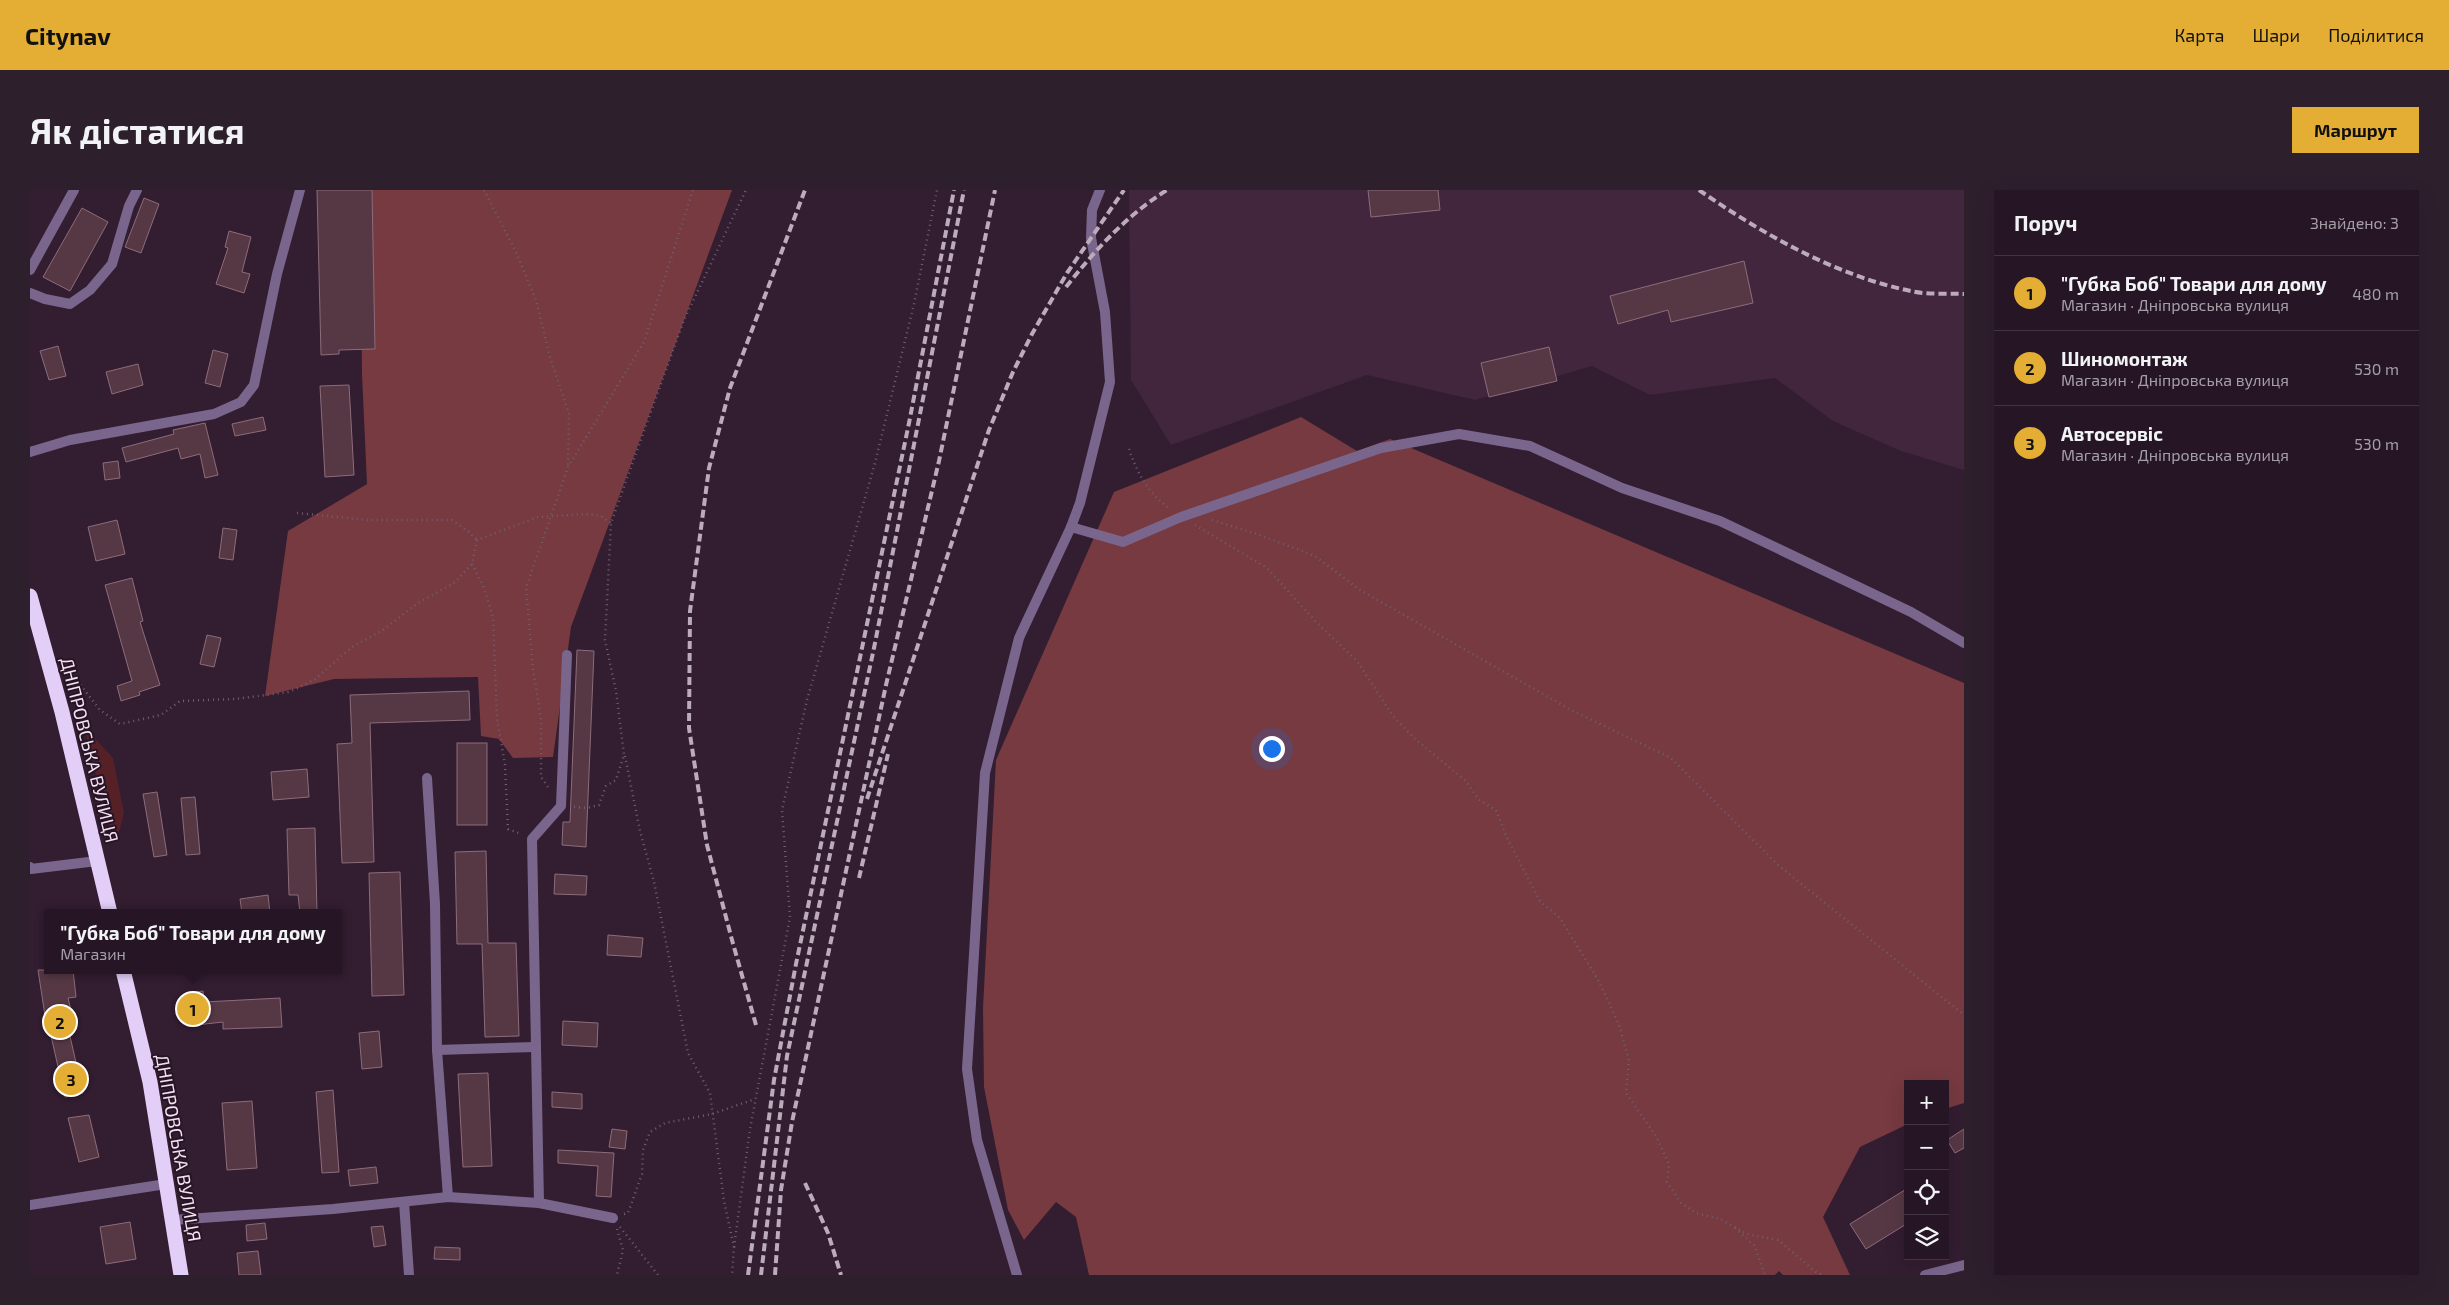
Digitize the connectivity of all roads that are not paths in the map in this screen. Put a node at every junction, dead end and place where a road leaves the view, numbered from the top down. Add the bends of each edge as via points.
1 (74, 190) edge
2 (137, 190) edge
3 (300, 190) edge
4 (1100, 190) edge
5 (30, 270) edge
6 (30, 293) edge
7 (30, 452) edge
8 (1071, 527) junction
9 (30, 596) edge
10 (1964, 643) edge
11 (567, 655) dead end
12 (427, 778) dead end
13 (97, 861) junction
14 (30, 867) edge
15 (109, 909) edge
16 (124, 974) edge
17 (536, 1048) junction
18 (438, 1050) junction
19 (166, 1184) junction
20 (448, 1197) junction
21 (404, 1202) junction
22 (539, 1202) junction
23 (30, 1205) edge
24 (613, 1218) road end
25 (172, 1220) junction
26 (1964, 1265) edge
27 (181, 1275) edge
28 (409, 1275) edge
29 (1017, 1275) edge
30 (1925, 1275) edge

1 - 5 street
2 - 6 street via 112,264 90,290 70,304
3 - 7 street via 277,274 254,385 241,402 214,414 70,440
4 - 8 street via 1092,210 1091,238 1105,312 1110,382
8 - 10 street via 1123,542 1181,517 1381,448 1459,434 1530,446 1622,488 1720,522 1911,612
8 - 29 street via 1019,638 984,773 967,1068 977,1140
9 - 13 highway, ДНІПРОВСЬКА ВУЛИЦЯ via 62,712
11 - 17 street via 561,806 532,839
12 - 18 street via 436,904
13 - 14 street
13 - 15 highway, ДНІПРОВСЬКА ВУЛИЦЯ
16 - 19 highway, ДНІПРОВСЬКА ВУЛИЦЯ via 150,1082
17 - 18 street
17 - 22 street
18 - 20 street
19 - 23 street
19 - 25 highway, ДНІПРОВСЬКА ВУЛИЦЯ
20 - 21 street
20 - 22 street
21 - 25 street
21 - 28 street
22 - 24 street
25 - 27 highway, ДНІПРОВСЬКА ВУЛИЦЯ
26 - 30 street

